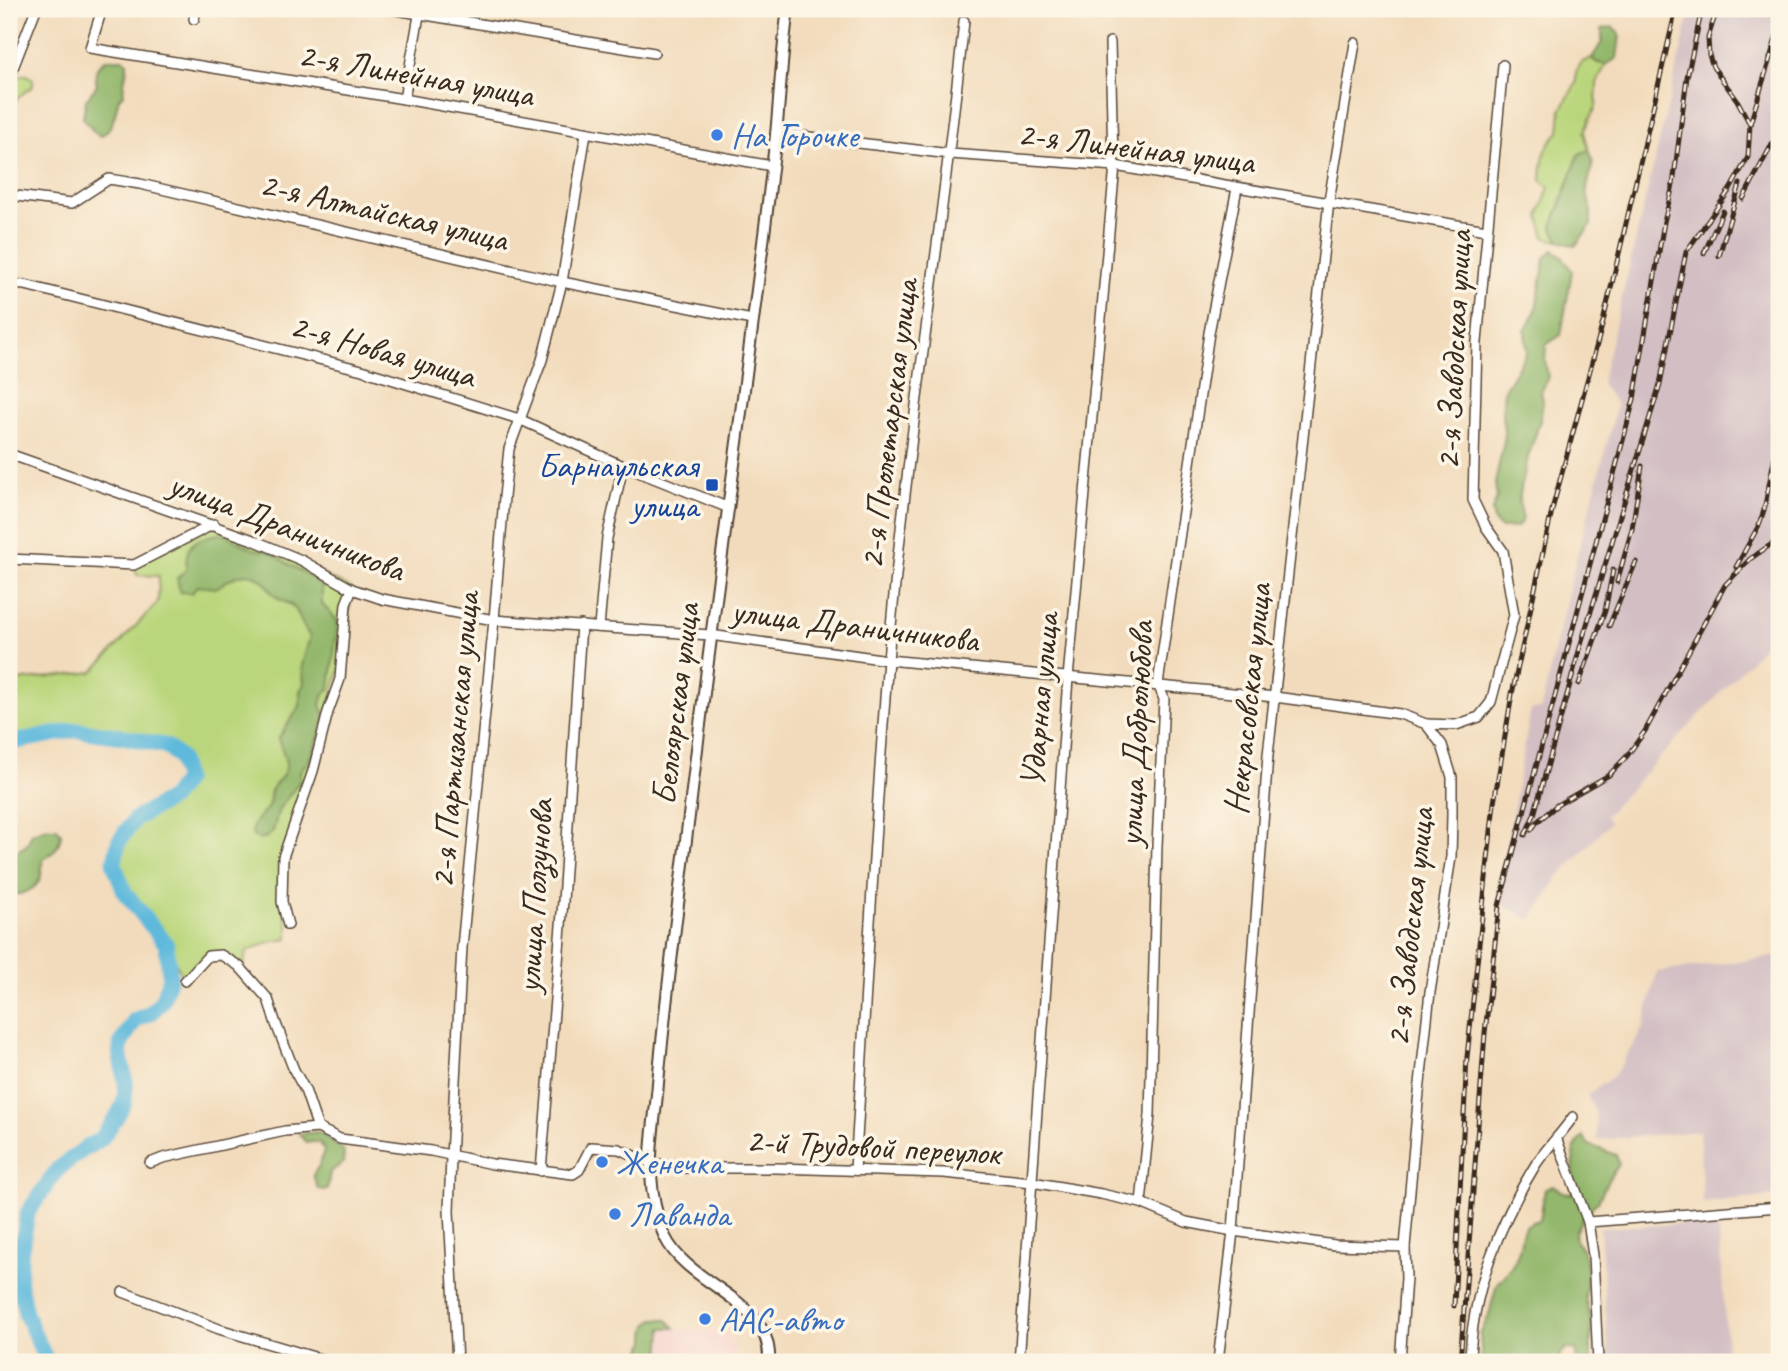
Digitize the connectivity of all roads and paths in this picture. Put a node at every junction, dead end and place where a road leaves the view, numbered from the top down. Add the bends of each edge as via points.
1 (36, 9) edge
2 (102, 9) edge
3 (390, 9) edge
4 (788, 9) edge
5 (420, 11) edge
6 (964, 21) dead end
7 (1110, 42) dead end
8 (1355, 43) dead end
9 (654, 53) dead end
10 (1503, 65) dead end
11 (9, 78) edge
12 (404, 99) junction
13 (586, 133) junction
14 (776, 133) junction
15 (950, 154) junction
16 (772, 166) junction
17 (1115, 166) junction
18 (1237, 188) junction
19 (9, 195) edge
20 (1329, 201) junction
21 (1486, 230) junction
22 (562, 282) junction
23 (9, 284) edge
24 (752, 320) junction
25 (519, 419) junction
26 (9, 454) edge
27 (622, 466) junction
28 (729, 508) junction
29 (214, 524) junction
30 (9, 559) edge
31 (352, 589) junction
32 (494, 620) junction
33 (581, 625) junction
34 (599, 627) junction
35 (710, 635) junction
36 (888, 660) junction
37 (1068, 678) junction
38 (1158, 684) junction
39 (1275, 697) junction
40 (1426, 724) junction
41 (288, 925) dead end
42 (185, 981) dead end
43 (1573, 1117) dead end
44 (318, 1128) junction
45 (1557, 1140) junction
46 (451, 1157) junction
47 (150, 1163) dead end
48 (651, 1163) junction
49 (855, 1170) junction
50 (541, 1171) junction
51 (1032, 1182) junction
52 (1140, 1203) junction
53 (1779, 1207) edge
54 (1588, 1222) junction
55 (1233, 1231) junction
56 (1405, 1247) junction
57 (123, 1293) dead end
58 (331, 1362) edge
59 (457, 1362) edge
60 (769, 1362) edge
61 (1019, 1362) edge
62 (1218, 1362) edge
63 (1400, 1362) edge
64 (1470, 1362) edge
65 (1598, 1362) edge

1 - 11 street
2 - 12 street, 2-я Линейная улица via 90,48
3 - 5 street, 2-я Линейная улица
4 - 14 street, Белоярская улица
5 - 9 street, 2-я Линейная улица
5 - 12 street
6 - 15 street, 2-я Пролетарская улица
7 - 17 street, Ударная улица
8 - 20 street, Некрасовская улица
10 - 21 street, 2-я Заводская улица
12 - 13 street, 2-я Линейная улица
13 - 16 street, 2-я Линейная улица
13 - 22 street, 2-я Партизанская улица
14 - 15 street, 2-я Линейная улица
14 - 16 street, Белоярская улица
15 - 17 street, 2-я Линейная улица
15 - 36 street, 2-я Пролетарская улица
16 - 24 street, Белоярская улица
17 - 18 street, 2-я Линейная улица
17 - 37 street, Ударная улица
18 - 20 street, 2-я Линейная улица
18 - 38 street, улица Добролюбова via 1209,333
19 - 22 street, 2-я Алтайская улица via 72,203 108,178
20 - 21 street, 2-я Линейная улица
20 - 39 street, Некрасовская улица
21 - 40 street, 2-я Заводская улица via 1477,342 1473,500 1503,551 1514,615 1491,702 1479,717 1456,725
22 - 24 street, 2-я Алтайская улица
22 - 25 street, 2-я Партизанская улица via 542,360
23 - 25 street, 2-я Новая улица via 362,370
24 - 28 street, Белоярская улица
25 - 27 street, 2-я Новая улица
25 - 32 street, 2-я Партизанская улица via 509,449
26 - 29 street, улица Драничникова
27 - 28 street, 2-я Новая улица
27 - 34 street via 607,538
28 - 35 street, Белоярская улица
29 - 30 street via 134,565
29 - 31 street, улица Драничникова via 290,555
31 - 32 street, улица Драничникова
31 - 41 street via 346,604 340,678 283,857 282,902
32 - 33 street, улица Драничникова
32 - 46 street, 2-я Партизанская улица via 462,947
33 - 34 street, улица Драничникова
33 - 50 street, улица Ползунова
34 - 35 street, улица Драничникова
35 - 36 street, улица Драничникова
35 - 48 street, Белоярская улица
36 - 37 street, улица Драничникова
36 - 49 street, 2-я Пролетарская улица
37 - 38 street, улица Драничникова
37 - 51 street, Ударная улица
38 - 39 street, улица Драничникова
38 - 52 street, улица Добролюбова via 1164,699 1153,1034
39 - 40 street, улица Драничникова via 1400,713
39 - 55 street, Некрасовская улица
40 - 56 street, 2-я Заводская улица via 1442,745 1452,777 1451,857 1430,992
42 - 44 street via 208,956 221,955 239,966 268,999
43 - 45 street
44 - 46 street, 2-й Трудовой переулок via 340,1139
44 - 47 street, 2-й Трудовой переулок via 285,1131
45 - 54 street
45 - 64 street via 1521,1190 1490,1258 1477,1307
46 - 50 street, 2-й Трудовой переулок
46 - 59 street, 2-я Партизанская улица via 449,1211
48 - 49 street, 2-й Трудовой переулок via 684,1168
48 - 50 street, 2-й Трудовой переулок via 619,1149 591,1147 573,1174
48 - 60 street, Белоярская улица via 665,1237 680,1258 754,1318 770,1349
49 - 51 street, 2-й Трудовой переулок
51 - 52 street, 2-й Трудовой переулок
51 - 61 street, Ударная улица
52 - 55 street, 2-й Трудовой переулок via 1186,1222
53 - 54 street
54 - 65 street
55 - 56 street, 2-й Трудовой переулок via 1335,1245
55 - 62 street, Некрасовская улица
56 - 63 street, 2-я Заводская улица
57 - 58 street via 219,1329

